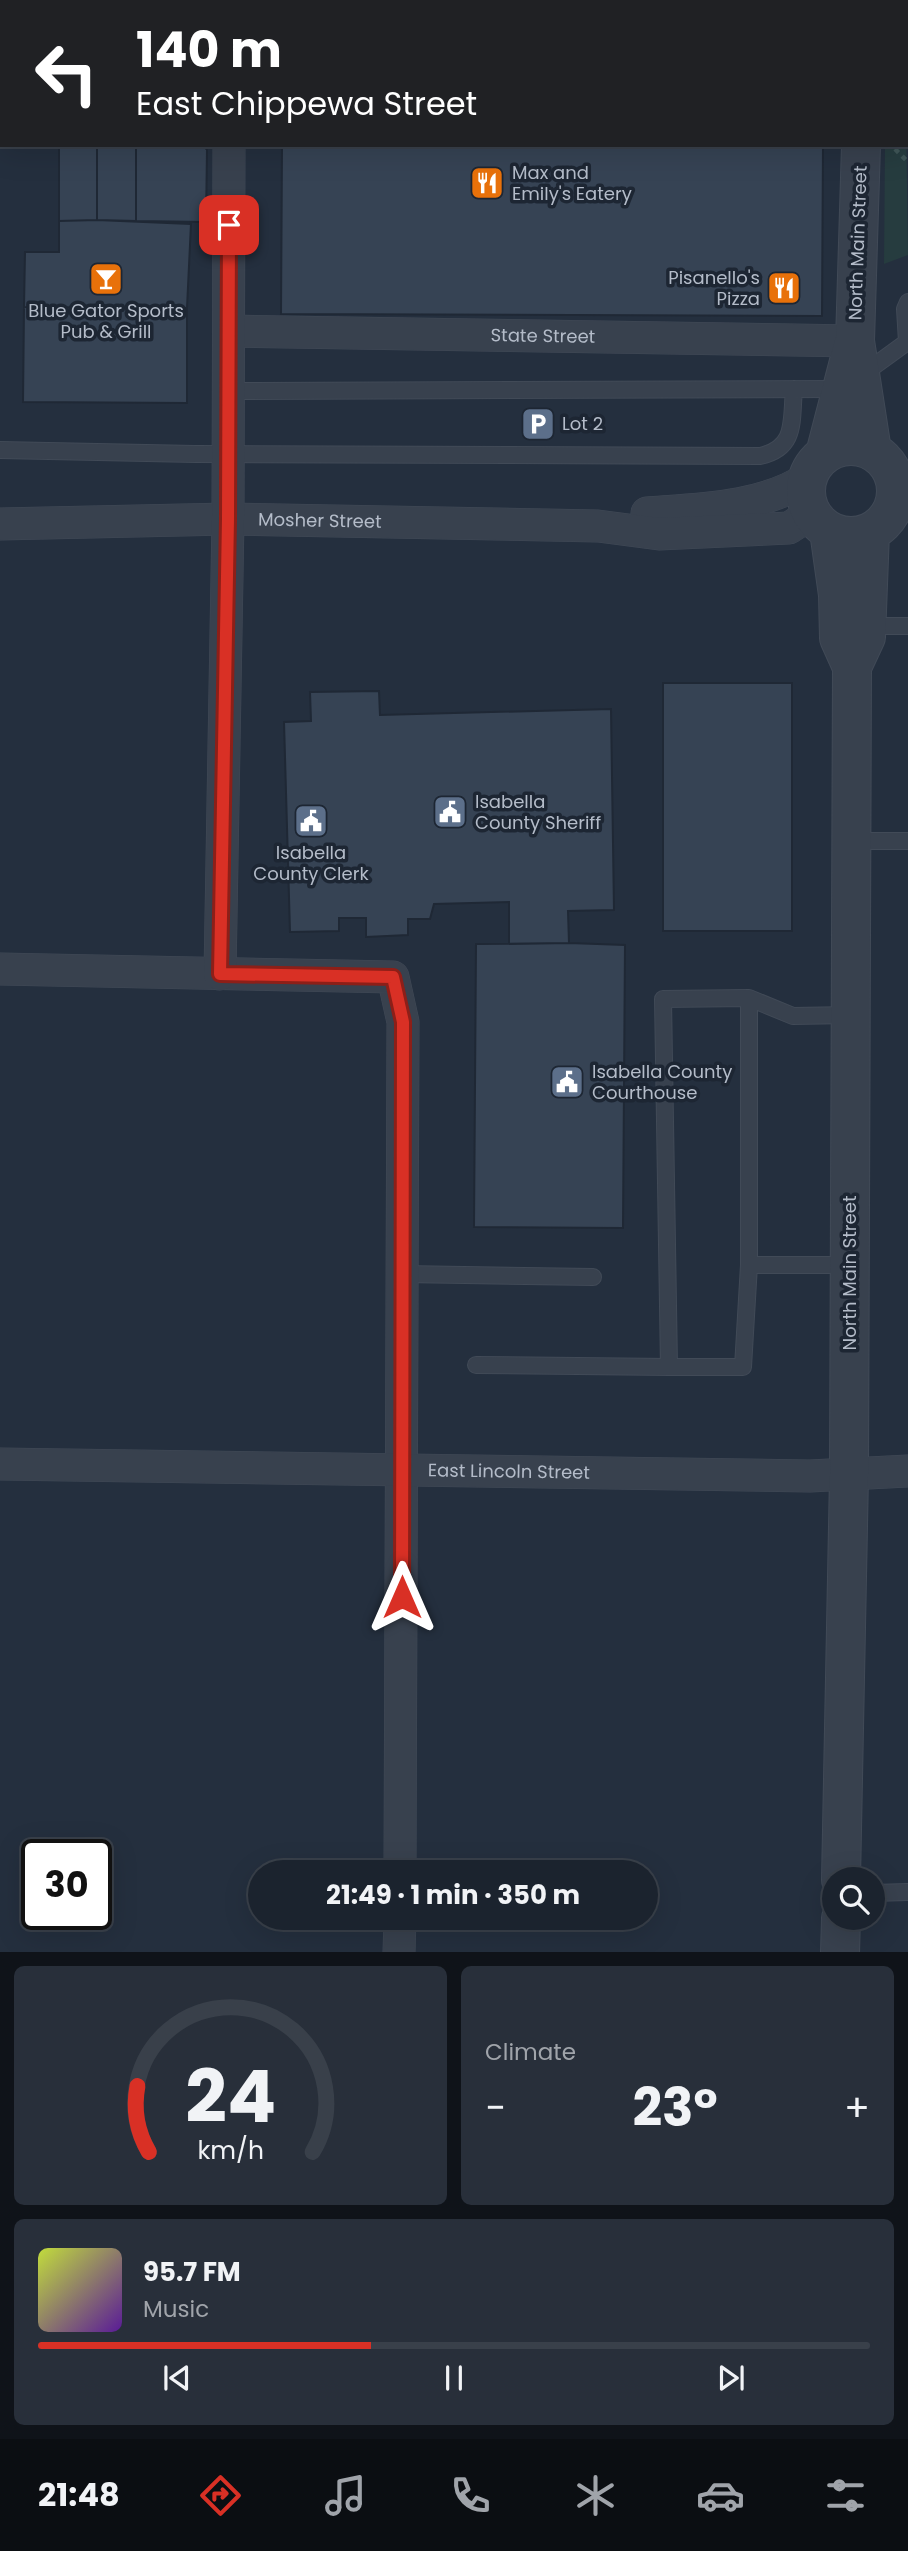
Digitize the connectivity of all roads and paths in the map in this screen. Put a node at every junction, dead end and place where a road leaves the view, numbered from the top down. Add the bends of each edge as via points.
1 (229, 147) edge
2 (861, 147) edge
3 (894, 147) edge
4 (908, 162) edge
5 (908, 302) edge
6 (230, 331) junction
7 (908, 343) edge
8 (852, 368) junction
9 (794, 389) junction
10 (229, 391) junction
11 (0, 450) edge
12 (872, 451) junction
13 (229, 454) junction
14 (818, 494) junction
15 (228, 519) junction
16 (0, 523) edge
17 (870, 532) junction
18 (866, 626) junction
19 (908, 626) edge
20 (852, 667) junction
21 (851, 841) junction
22 (908, 841) edge
23 (0, 969) edge
24 (220, 974) junction
25 (748, 998) junction
26 (851, 1015) junction
27 (749, 1265) junction
28 (850, 1265) junction
29 (403, 1274) junction
30 (593, 1278) dead end
31 (476, 1365) dead end
32 (669, 1367) junction
33 (0, 1464) edge
34 (402, 1469) junction
35 (908, 1471) edge
36 (849, 1476) junction
37 (400, 1860) edge
38 (841, 1867) edge
39 (908, 1892) edge
40 (885, 1893) edge
41 (400, 1930) edge
42 (841, 1930) edge
43 (399, 1952) edge
44 (840, 1952) edge

1 - 6 street
2 - 8 street, North Main Street
3 - 4 path
5 - 7 lane
6 - 8 street, State Street
6 - 10 street
7 - 8 lane
8 - 9 lane
8 - 12 street, North Main Street
8 - 14 street, North Main Street
9 - 10 lane
9 - 13 lane via 789,439 776,452 760,456
10 - 13 street
11 - 13 lane
12 - 14 street via 848,446
12 - 17 street via 892,472 897,495 889,517
13 - 15 street
14 - 15 street, Mosher Street via 790,490 720,508 645,514 598,526
14 - 17 street via 842,536
14 - 20 street, North Main Street via 838,595 839,638
15 - 16 street, Mosher Street
15 - 24 street
17 - 18 street, North Main Street
18 - 19 lane
18 - 20 street, North Main Street via 866,637
20 - 21 street, North Main Street
21 - 22 lane
21 - 26 street, North Main Street
23 - 24 street
24 - 29 street via 393,977 403,1022
25 - 26 lane via 793,1016
25 - 27 lane
25 - 32 lane via 663,999
26 - 28 street, North Main Street
27 - 28 lane
27 - 32 lane via 743,1367
28 - 36 street, North Main Street
29 - 30 lane
29 - 34 street
31 - 32 lane
33 - 34 street, East Lincoln Street
34 - 36 street, East Lincoln Street
34 - 37 street
35 - 36 street, East Lincoln Street
36 - 38 street, North Main Street
39 - 40 lane
41 - 43 street
42 - 44 street

